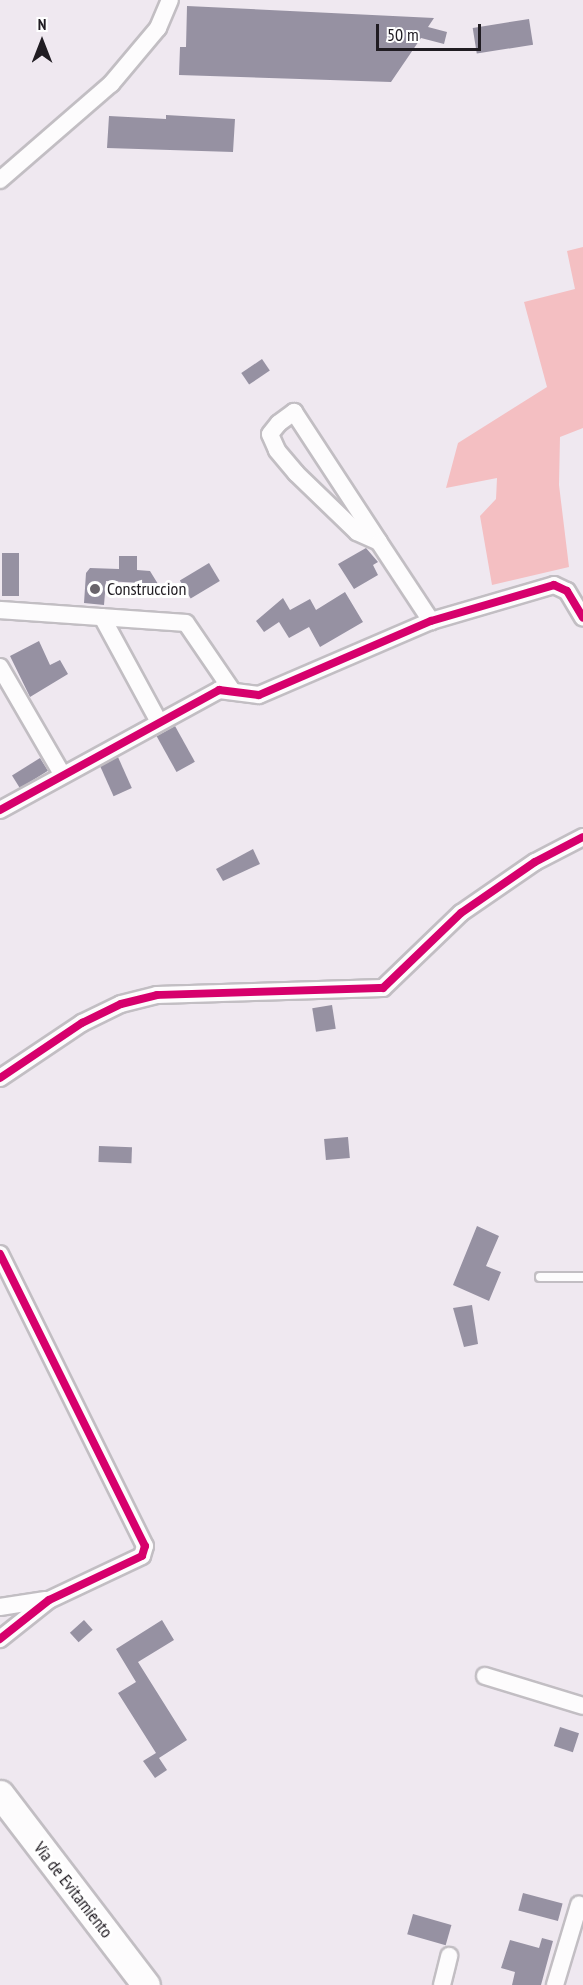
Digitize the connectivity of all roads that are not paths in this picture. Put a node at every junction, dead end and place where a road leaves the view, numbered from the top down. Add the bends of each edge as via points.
1 (170, 0) edge
2 (0, 180) edge
3 (379, 542) junction
4 (0, 610) edge
5 (102, 616) junction
6 (583, 618) edge
7 (431, 621) junction
8 (0, 667) edge
9 (231, 689) junction
10 (158, 720) junction
11 (62, 774) junction
12 (0, 810) edge
13 (583, 837) edge
14 (0, 1078) edge
15 (0, 1254) edge
16 (540, 1277) dead end
17 (583, 1277) edge
18 (49, 1600) junction
19 (0, 1607) edge
20 (0, 1639) edge
21 (485, 1676) dead end
22 (583, 1706) edge
23 (0, 1794) edge
24 (579, 1905) dead end
25 (449, 1956) dead end
26 (146, 1985) edge
27 (442, 1985) edge
28 (555, 1985) edge

1 - 2 street via 158,28 111,84
3 - 3 street via 294,412 279,423 270,434 277,450 296,473 357,532
3 - 7 street
4 - 5 street
5 - 9 street via 186,623
5 - 10 street
6 - 7 street via 567,591 554,585
7 - 9 street via 293,683 259,694
8 - 11 street
9 - 10 street via 219,690
10 - 11 street
11 - 12 street
13 - 14 street via 535,862 461,913 383,988 157,996 130,1002 82,1023
15 - 18 street via 145,1546 138,1559
16 - 17 lane
18 - 19 street
18 - 20 street
21 - 22 street
23 - 26 highway, Vía de Evitamiento
24 - 28 street
25 - 27 street

